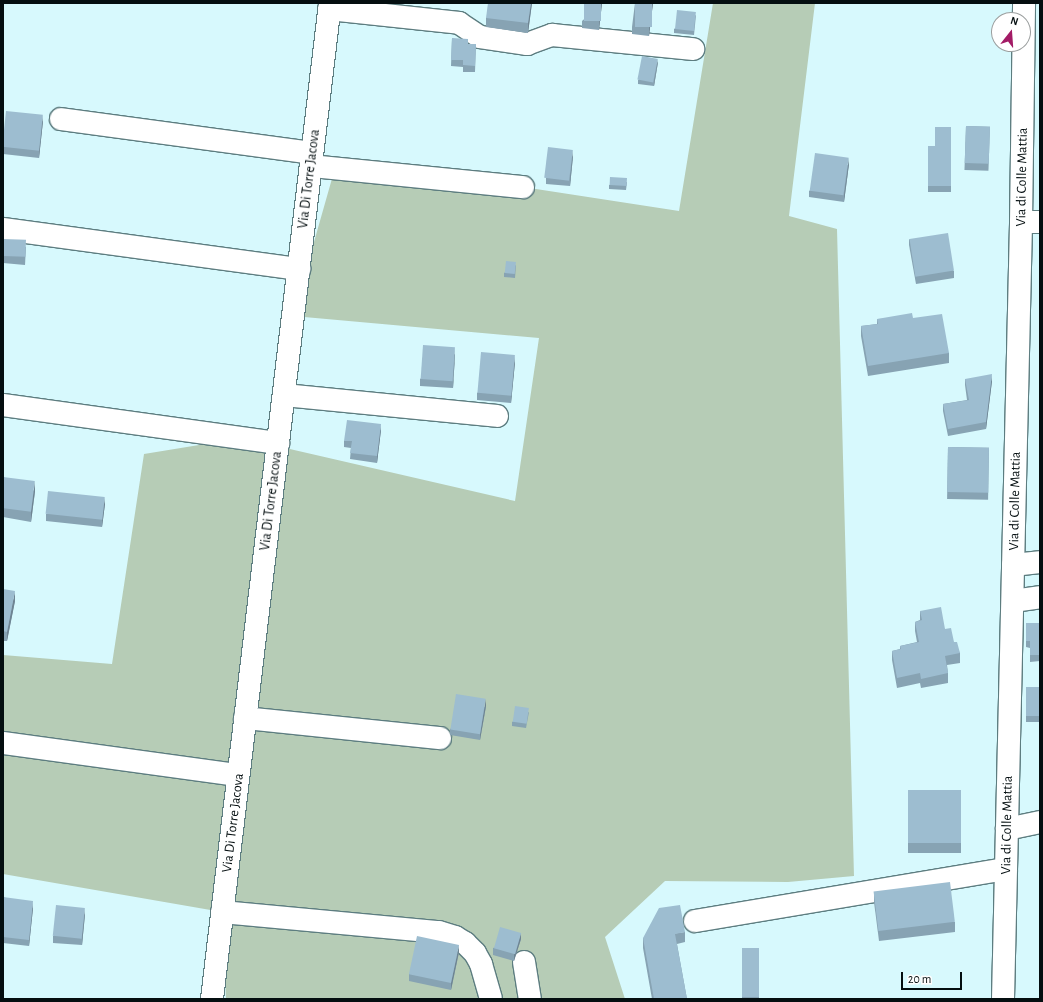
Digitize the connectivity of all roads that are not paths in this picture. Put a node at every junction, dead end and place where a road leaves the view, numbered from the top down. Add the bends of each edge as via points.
1 (1024, 3) edge
2 (330, 6) edge
3 (693, 49) dead end
4 (61, 119) dead end
5 (312, 159) junction
6 (523, 187) dead end
7 (1031, 222) edge
8 (3, 229) edge
9 (298, 269) junction
10 (284, 395) junction
11 (3, 405) edge
12 (498, 416) dead end
13 (278, 443) junction
14 (1040, 562) edge
15 (1013, 565) junction
16 (1040, 597) edge
17 (1012, 601) junction
18 (245, 718) junction
19 (440, 738) dead end
20 (3, 743) edge
21 (238, 775) junction
22 (1040, 822) edge
23 (1007, 829) junction
24 (1006, 869) junction
25 (222, 912) junction
26 (695, 921) dead end
27 (524, 962) dead end
28 (212, 999) edge
29 (491, 999) edge
30 (530, 999) edge
31 (1003, 999) edge

1 - 7 street, Via di Colle Mattia
2 - 3 street via 459,22 480,37 527,44 552,35
2 - 5 street, Via Di Torre Jacova
4 - 5 street
5 - 6 street
5 - 9 street, Via Di Torre Jacova
7 - 15 street, Via di Colle Mattia
8 - 9 street
9 - 10 street, Via Di Torre Jacova
10 - 12 street
10 - 13 street, Via Di Torre Jacova
11 - 13 street
13 - 18 street, Via Di Torre Jacova
14 - 15 street
15 - 17 street, Via di Colle Mattia
16 - 17 street
17 - 23 street, Via di Colle Mattia
18 - 19 street
18 - 21 street, Via Di Torre Jacova
20 - 21 street
21 - 25 street, Via Di Torre Jacova
22 - 23 street
23 - 24 street, Via di Colle Mattia
24 - 26 street
24 - 31 street, Via di Colle Mattia
25 - 28 street, Via Di Torre Jacova
25 - 29 street via 440,932 465,943 475,953 481,964
27 - 30 street

